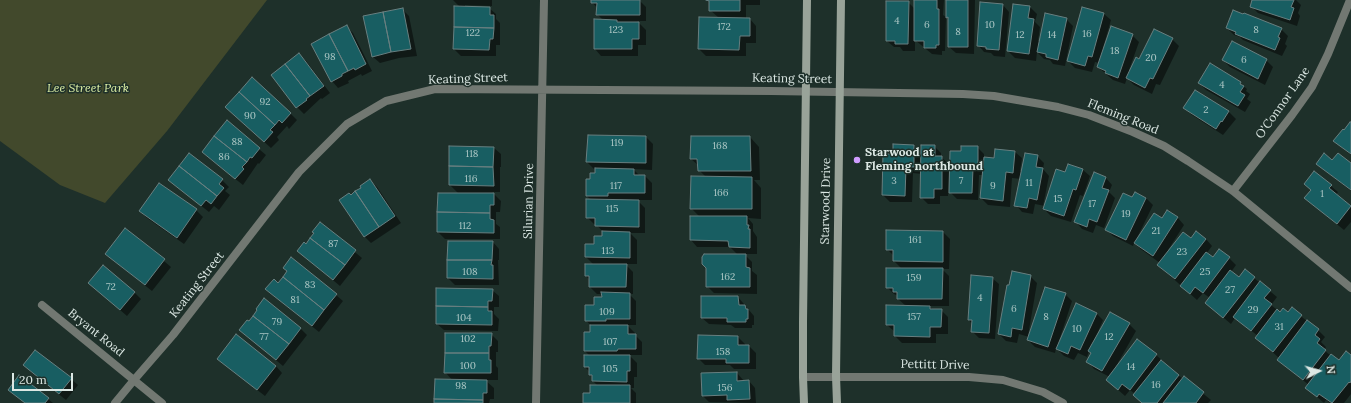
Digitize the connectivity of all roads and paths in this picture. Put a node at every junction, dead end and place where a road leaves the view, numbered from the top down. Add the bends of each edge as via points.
1 (544, 0) edge
2 (807, 0) edge
3 (841, 0) edge
4 (1350, 0) edge
5 (543, 90) junction
6 (806, 91) junction
7 (840, 92) junction
8 (1233, 191) junction
9 (1351, 288) edge
10 (42, 305) dead end
11 (836, 376) junction
12 (803, 377) junction
13 (134, 380) junction
14 (116, 403) edge
15 (162, 403) edge
16 (536, 403) edge
17 (804, 403) edge
18 (837, 403) edge
19 (1063, 403) edge

1 - 5 street, Silurian Drive
2 - 6 street, Starwood Drive
3 - 7 street, Starwood Drive
4 - 8 street, O'Connor Lane via 1312,86
5 - 6 street, Keating Street
5 - 13 street, Keating Street via 435,90 386,101 347,124 299,172 173,335
5 - 16 street, Silurian Drive
6 - 7 street, Keating Street
6 - 12 street, Starwood Drive
7 - 8 street, Fleming Road via 964,94 1058,106 1089,115 1164,146
7 - 11 street, Starwood Drive
8 - 9 street, Fleming Road
10 - 13 street, Bryant Road
11 - 12 street, Pettitt Drive
11 - 18 street, Starwood Drive
11 - 19 street, Pettitt Drive via 969,377 1003,380 1043,392
12 - 17 street, Starwood Drive
13 - 14 street, Keating Street
13 - 15 street, Bryant Road

